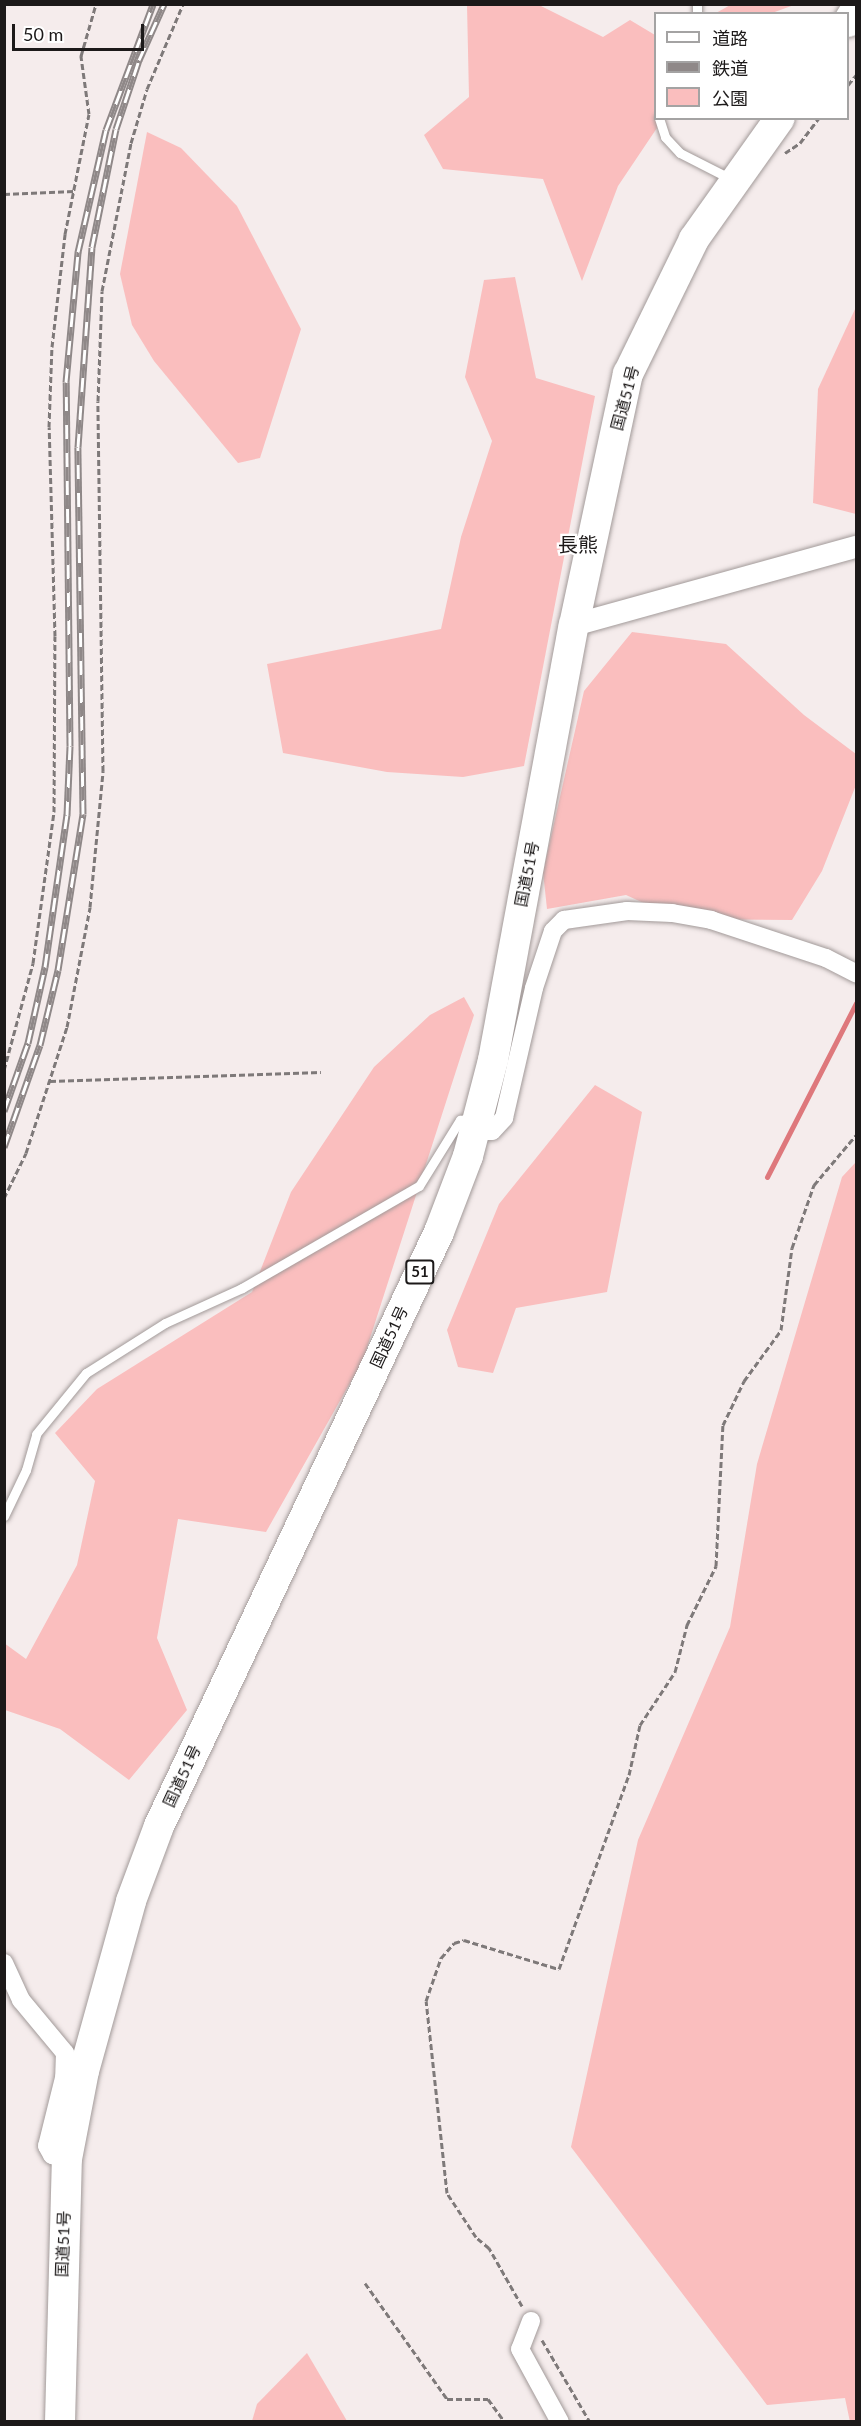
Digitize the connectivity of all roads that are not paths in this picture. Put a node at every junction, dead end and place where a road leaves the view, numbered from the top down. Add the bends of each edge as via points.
1 (660, 120) edge
2 (779, 120) edge
3 (735, 182) junction
4 (856, 548) edge
5 (574, 624) junction
6 (856, 973) edge
7 (476, 1124) junction
8 (4, 1516) edge
9 (4, 1963) edge
10 (67, 2158) junction
11 (531, 2320) road end
12 (60, 2421) edge
13 (560, 2421) edge

1 - 3 lane via 665,137 680,153
2 - 3 highway, 国道51号 / 51
3 - 5 highway, 国道51号 / 51 via 694,239 628,374
4 - 5 street
5 - 7 highway, 国道51号 / 51 via 493,1060
6 - 7 street via 826,958 721,923 672,913 627,911 564,920 553,931 534,988 504,1118 492,1131
7 - 8 lane via 460,1120 424,1180 409,1193 242,1288 165,1323 86,1373 36,1434 26,1470
7 - 10 highway, 国道51号 / 51 via 439,1232 159,1826 109,1972
9 - 10 street via 21,2000 65,2053 64,2078 47,2146 52,2155
10 - 12 highway, 国道51号 / 51
11 - 13 street via 520,2349

